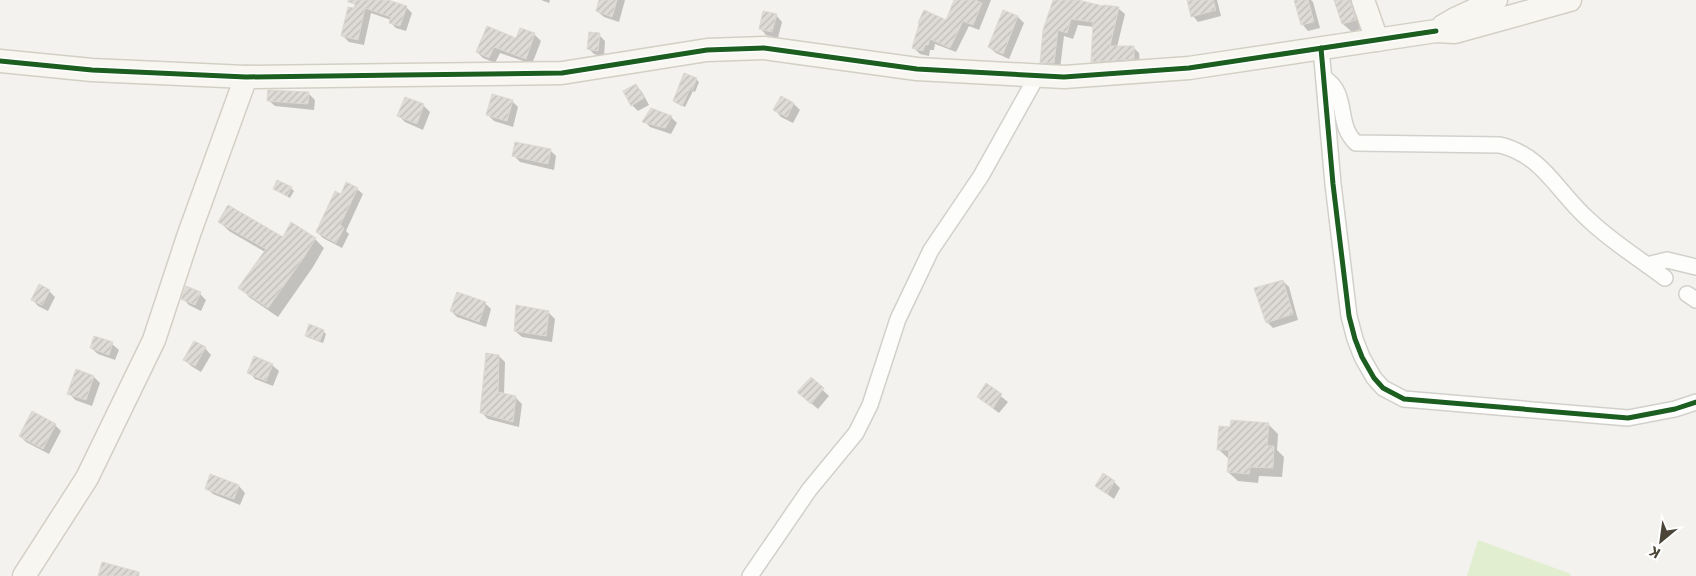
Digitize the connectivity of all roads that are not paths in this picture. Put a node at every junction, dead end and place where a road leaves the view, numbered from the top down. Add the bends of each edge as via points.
1 (1363, 0) edge
2 (1496, 0) edge
3 (1570, 0) edge
4 (1436, 31) junction
5 (1377, 40) junction
6 (1321, 48) junction
7 (0, 61) edge
8 (1037, 76) junction
9 (246, 77) junction
10 (1324, 78) junction
11 (1647, 265) junction
12 (1696, 267) edge
13 (1665, 278) dead end
14 (1696, 402) edge
15 (24, 576) edge
16 (750, 576) edge

1 - 5 street
2 - 4 street
3 - 4 street via 1456,32
4 - 5 street
5 - 6 street
6 - 8 street via 1189,68
6 - 10 street
7 - 9 street via 92,70
8 - 9 street via 917,69 764,48 707,50 562,72
8 - 16 street via 981,176 931,250 898,319 870,405 856,433 809,490
9 - 15 street via 154,340 86,478
10 - 11 street via 1338,91 1348,136 1356,142 1500,145 1511,148 1534,161 1589,220
10 - 14 street via 1349,316 1362,358 1383,388 1404,399 1628,418 1675,410
11 - 12 street via 1667,260
11 - 13 street

